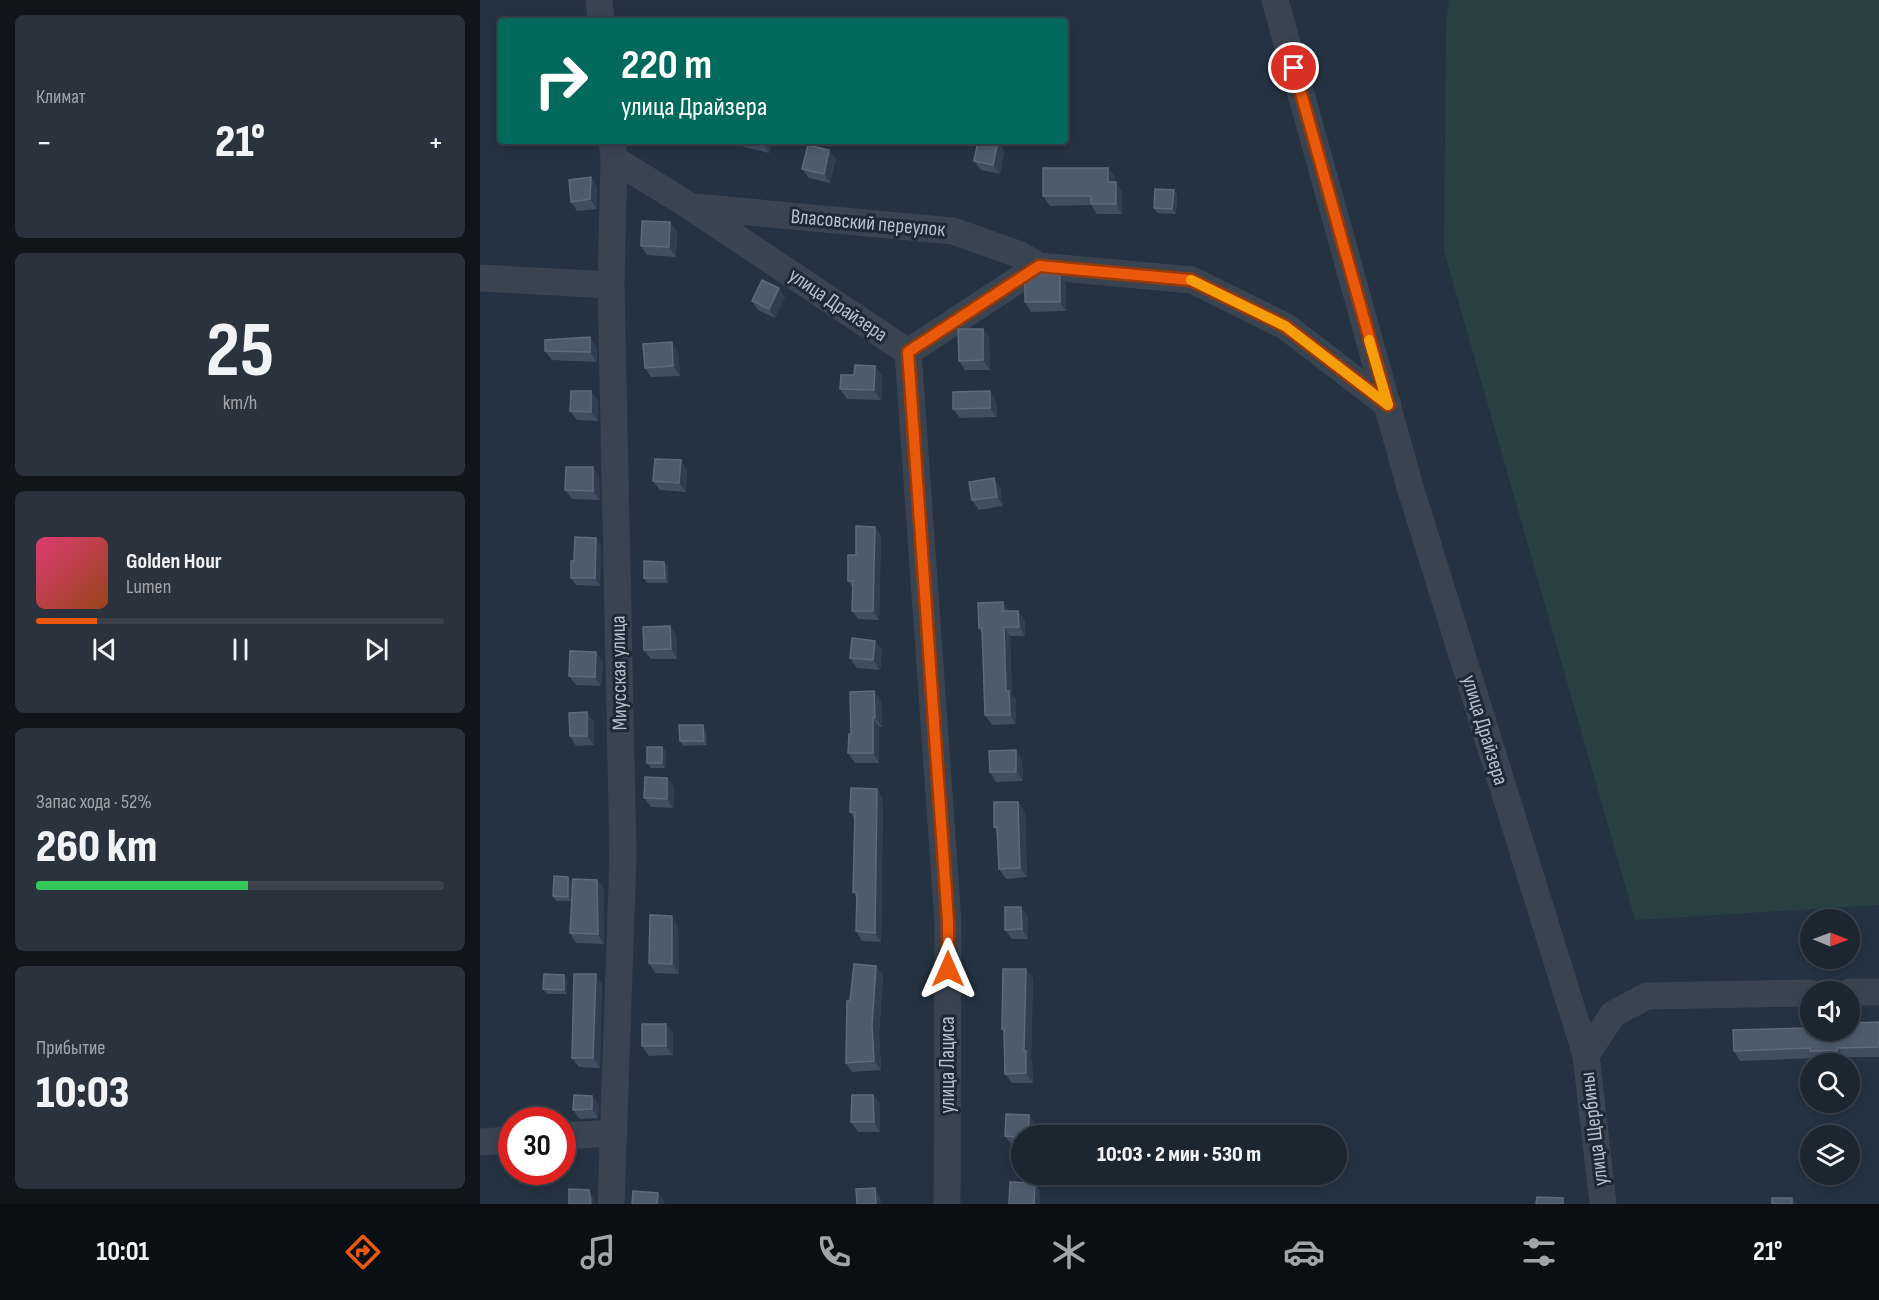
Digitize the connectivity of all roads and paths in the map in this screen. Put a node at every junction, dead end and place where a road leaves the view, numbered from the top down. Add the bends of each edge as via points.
1 (599, 0) edge
2 (1275, 0) edge
3 (601, 18) edge
4 (613, 150) edge
5 (691, 207) junction
6 (1039, 266) junction
7 (480, 278) edge
8 (611, 285) junction
9 (908, 352) junction
10 (1388, 405) junction
11 (1860, 992) edge
12 (1879, 992) edge
13 (1800, 993) edge
14 (1586, 1055) junction
15 (614, 1133) junction
16 (576, 1135) edge
17 (498, 1141) edge
18 (480, 1143) edge
19 (611, 1204) edge
20 (947, 1204) edge
21 (1603, 1204) edge

1 - 3 street
2 - 10 street, улица Драйзера
4 - 5 street, улица Драйзера
4 - 8 street, Миусская улица
5 - 6 street, Власовский переулок via 953,231
5 - 9 street, улица Драйзера
6 - 9 street, улица Драйзера
6 - 10 street via 1191,280 1285,326
7 - 8 street
8 - 15 street, Миусская улица via 622,856
9 - 20 street, улица Лациса via 948,922
10 - 14 street, улица Драйзера
11 - 12 street
13 - 14 street via 1647,996 1613,1014
14 - 21 street, улица Щербины
15 - 16 street
15 - 19 street, Миусская улица
17 - 18 street

